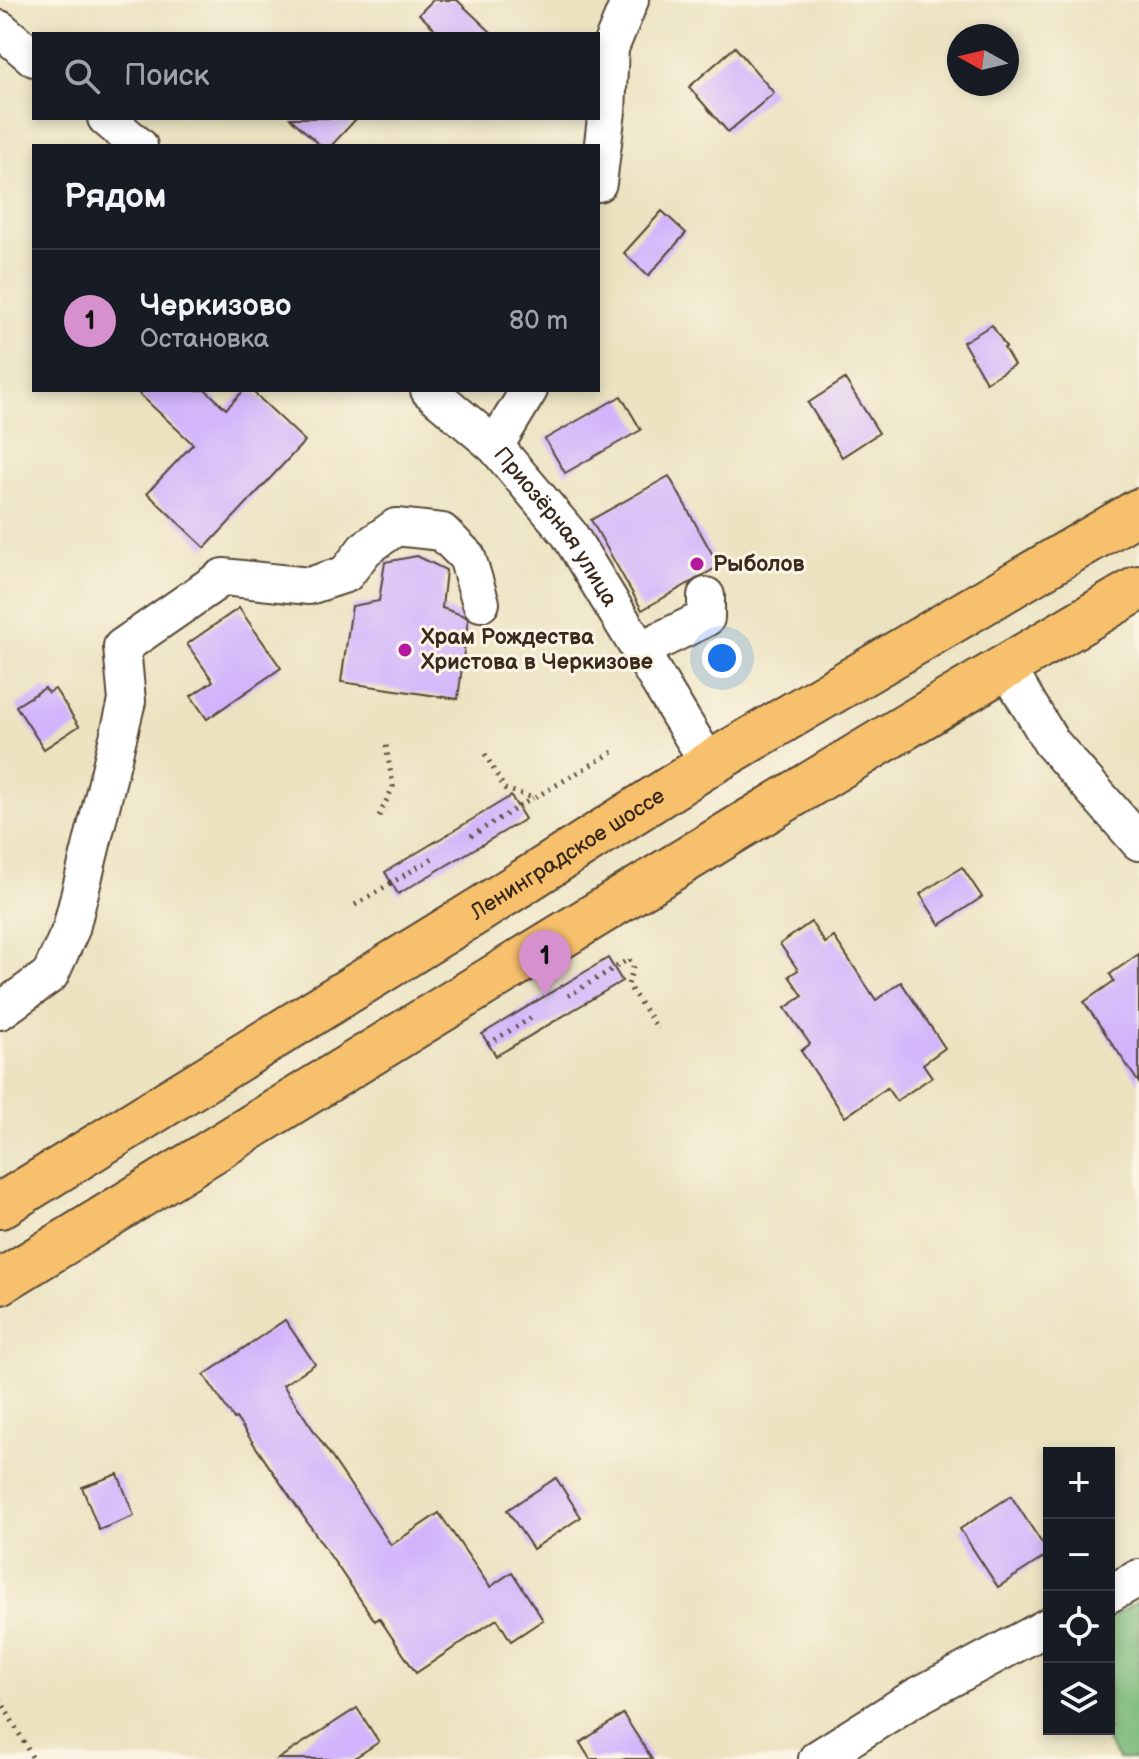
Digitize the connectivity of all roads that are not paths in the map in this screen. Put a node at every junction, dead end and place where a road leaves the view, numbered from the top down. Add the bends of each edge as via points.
1 (630, 0) edge
2 (0, 29) edge
3 (32, 56) edge
4 (108, 120) edge
5 (137, 144) edge
6 (600, 167) edge
7 (431, 392) edge
8 (528, 392) edge
9 (495, 446) junction
10 (1139, 511) edge
11 (1139, 588) edge
12 (706, 596) dead end
13 (481, 603) dead end
14 (640, 650) junction
15 (1006, 666) junction
16 (709, 764) junction
17 (1139, 842) edge
18 (0, 1011) edge
19 (3, 1200) edge
20 (0, 1282) edge
21 (1139, 1578) edge
22 (1115, 1591) edge
23 (1043, 1629) edge
24 (817, 1759) edge

1 - 6 street via 610,48
2 - 3 street
4 - 5 street
7 - 9 street, Приозёрная улица
8 - 9 street
9 - 14 street, Приозёрная улица via 569,534
10 - 16 highway, Ленинградское шоссе
11 - 15 highway
12 - 14 street via 706,618
13 - 18 street via 467,557 442,532 396,527 365,549 346,574 309,586 223,577 122,647 127,701 71,929 50,975
14 - 16 street, Приозёрная улица
15 - 17 street via 1051,742
15 - 20 highway
16 - 19 highway, Ленинградское шоссе
21 - 22 street
23 - 24 street via 914,1698

